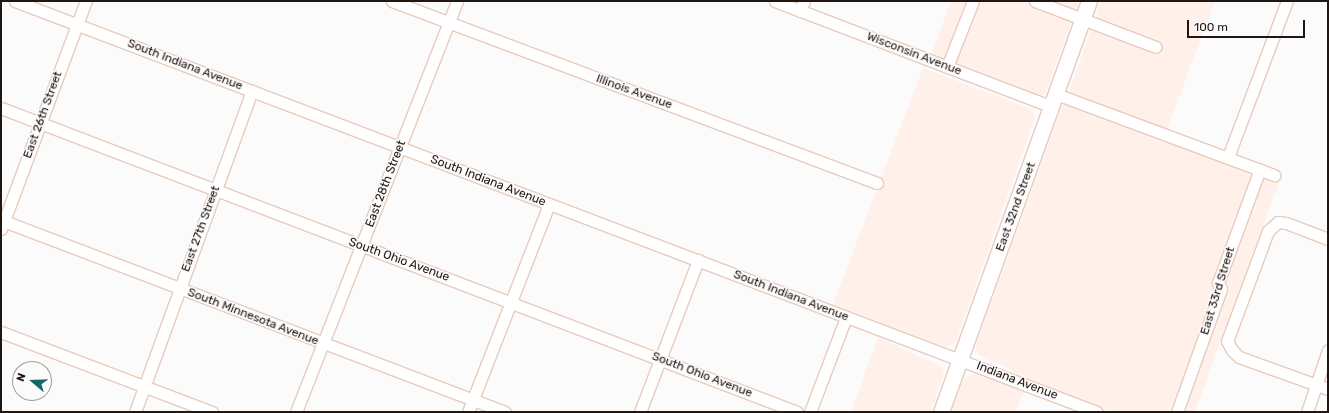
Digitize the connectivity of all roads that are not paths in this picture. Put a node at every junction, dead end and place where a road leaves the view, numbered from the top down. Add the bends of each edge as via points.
1 (15, 1) edge
2 (86, 1) edge
3 (392, 1) edge
4 (458, 1) edge
5 (775, 1) edge
6 (973, 1) edge
7 (1035, 1) edge
8 (1089, 1) edge
9 (1287, 1) edge
10 (802, 6) edge
11 (1083, 20) junction
12 (449, 23) junction
13 (77, 24) junction
14 (1156, 47) dead end
15 (947, 67) junction
16 (252, 91) junction
17 (1054, 100) junction
18 (1, 108) edge
19 (40, 123) junction
20 (401, 148) junction
21 (1228, 158) junction
22 (1260, 170) junction
23 (1274, 175) dead end
24 (877, 183) dead end
25 (215, 190) junction
26 (550, 204) junction
27 (2, 224) edge
28 (1328, 239) edge
29 (362, 247) junction
30 (698, 260) junction
31 (179, 288) junction
32 (512, 302) junction
33 (846, 317) junction
34 (1, 332) edge
35 (323, 343) junction
36 (1328, 350) edge
37 (660, 359) junction
38 (960, 359) junction
39 (1316, 385) junction
40 (144, 386) junction
41 (1328, 389) edge
42 (473, 400) junction
43 (135, 412) edge
44 (212, 412) edge
45 (296, 412) edge
46 (468, 412) edge
47 (505, 412) edge
48 (640, 412) edge
49 (798, 412) edge
50 (810, 412) edge
51 (941, 412) edge
52 (1096, 412) edge
53 (1177, 412) edge
54 (1307, 412) edge

1 - 13 street, South Indiana Avenue
2 - 13 street, East 26th Street
3 - 12 street, Illinois Avenue
4 - 12 street, East 28th Street
5 - 10 street, Wisconsin Avenue
6 - 15 street
7 - 11 street
8 - 11 main road, East 32nd Street
9 - 21 street
10 - 15 street, Wisconsin Avenue
11 - 14 street
11 - 17 main road, East 32nd Street
12 - 20 street, East 28th Street
12 - 24 street, Illinois Avenue
13 - 16 street, South Indiana Avenue
13 - 19 street, East 26th Street
15 - 17 street, Wisconsin Avenue
16 - 20 street, South Indiana Avenue
16 - 25 street, East 27th Street
17 - 21 street, Wisconsin Avenue
17 - 38 main road, East 32nd Street
18 - 19 street, South Ohio Avenue
19 - 25 street, South Ohio Avenue
19 - 27 street, East 26th Street
20 - 26 street, South Indiana Avenue
20 - 29 street, East 28th Street
21 - 22 street, Wisconsin Avenue
22 - 23 street, Wisconsin Avenue
22 - 53 street, East 33rd Street via 1218,283 1221,288
25 - 29 street, South Ohio Avenue
25 - 31 street, East 27th Street
26 - 30 street, South Indiana Avenue
26 - 32 street
27 - 31 street, South Minnesota Avenue
28 - 39 street via 1286,223 1278,222 1268,231 1227,341 1239,357
29 - 32 street, South Ohio Avenue
29 - 35 street, East 28th Street
30 - 33 street, South Indiana Avenue
30 - 37 street
31 - 35 street, South Minnesota Avenue
31 - 40 street, East 27th Street
32 - 37 street, South Ohio Avenue
32 - 42 street
33 - 38 street, South Indiana Avenue
33 - 50 street
34 - 40 street
35 - 42 street, South Minnesota Avenue
35 - 45 street, East 28th Street
36 - 39 street
37 - 48 street
37 - 49 street, South Ohio Avenue
38 - 51 main road, East 32nd Street
38 - 52 street, Indiana Avenue
39 - 41 street
39 - 54 street
40 - 43 street, East 27th Street
40 - 44 street
42 - 46 street
42 - 47 street, South Minnesota Avenue

